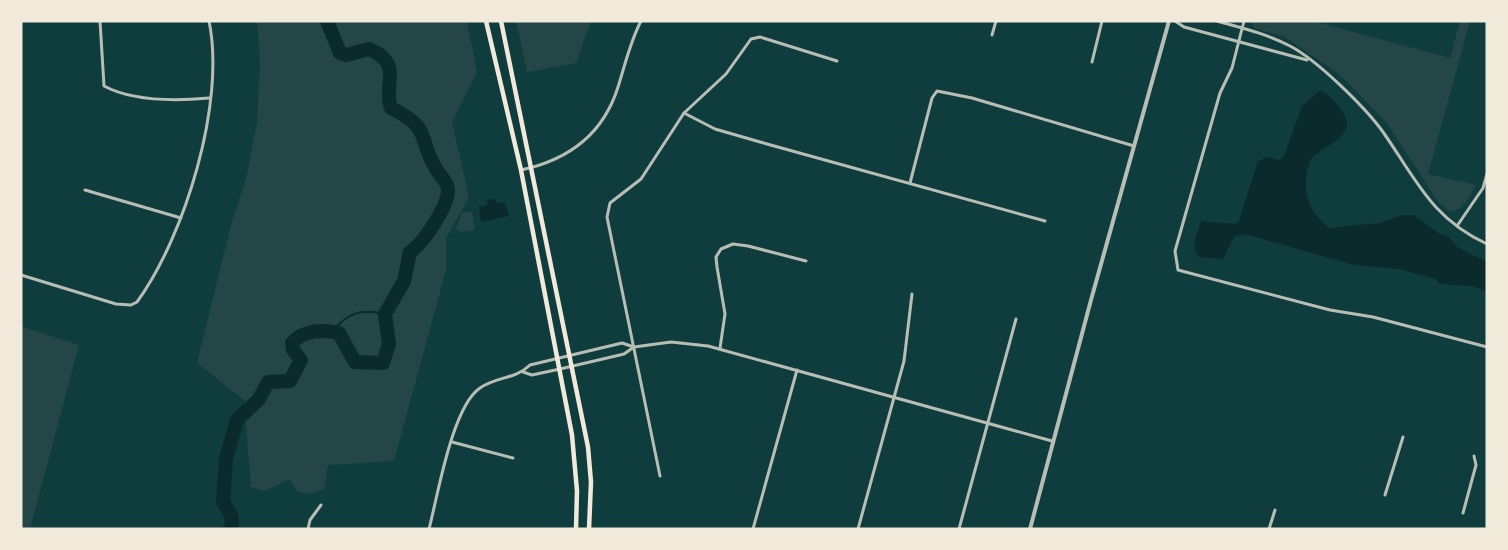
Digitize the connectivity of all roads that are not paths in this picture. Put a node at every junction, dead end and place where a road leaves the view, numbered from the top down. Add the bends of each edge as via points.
1 (100, 21) edge
2 (208, 21) edge
3 (486, 21) edge
4 (501, 21) edge
5 (641, 21) edge
6 (996, 21) edge
7 (1102, 21) edge
8 (1169, 21) edge
9 (1175, 21) edge
10 (1217, 21) edge
11 (1244, 21) edge
12 (1243, 28) junction
13 (992, 35) dead end
14 (1239, 42) junction
15 (837, 61) dead end
16 (1308, 61) junction
17 (1092, 62) dead end
18 (209, 99) junction
19 (684, 113) junction
20 (1134, 146) junction
21 (531, 168) junction
22 (521, 170) junction
23 (1487, 174) edge
24 (910, 183) junction
25 (85, 190) dead end
26 (181, 218) junction
27 (1046, 221) dead end
28 (1458, 226) junction
29 (1487, 243) edge
30 (806, 261) dead end
31 (21, 275) edge
32 (912, 294) dead end
33 (1016, 319) dead end
34 (634, 347) junction
35 (1487, 347) edge
36 (720, 348) junction
37 (570, 354) junction
38 (558, 357) junction
39 (572, 366) junction
40 (560, 369) junction
41 (796, 370) junction
42 (523, 372) junction
43 (895, 398) junction
44 (988, 423) junction
45 (1403, 438) dead end
46 (1052, 441) junction
47 (452, 442) junction
48 (1474, 456) dead end
49 (513, 458) dead end
50 (660, 476) dead end
51 (1385, 495) dead end
52 (321, 506) dead end
53 (1275, 510) dead end
54 (1463, 513) dead end
55 (308, 529) edge
56 (429, 529) edge
57 (576, 529) edge
58 (589, 529) edge
59 (753, 529) edge
60 (858, 529) edge
61 (959, 529) edge
62 (1030, 529) edge
63 (1269, 529) edge

1 - 18 street via 104,86 147,98
2 - 18 street via 212,62
3 - 22 main road
4 - 21 main road
5 - 21 street via 615,96 597,129 569,153
6 - 13 street
7 - 17 street
8 - 20 street
9 - 14 street
10 - 12 street
11 - 12 street
12 - 14 street
12 - 16 street via 1291,47
14 - 16 street
14 - 35 street via 1220,93 1176,251 1178,270
15 - 19 street via 755,37 726,74
16 - 28 street via 1367,112 1423,195
18 - 26 street via 204,138
19 - 24 street via 715,129
19 - 34 street via 641,179 610,203 607,210
20 - 24 street via 937,91
20 - 46 street
21 - 22 street
21 - 37 main road
22 - 38 main road
23 - 28 street via 1483,188
24 - 27 street
25 - 26 street
26 - 31 street via 146,288 131,305
28 - 29 street
30 - 36 street via 734,244 721,249 716,257 725,314
32 - 43 street
33 - 44 street
34 - 36 street via 679,342
34 - 37 street via 622,342
34 - 39 street via 624,354
34 - 50 street
36 - 41 street
37 - 38 street
37 - 39 main road
38 - 40 main road
38 - 42 street via 530,365
39 - 40 street
39 - 58 main road via 589,458
40 - 42 street via 532,375
40 - 57 main road via 576,459
41 - 43 street
41 - 59 street
42 - 47 street via 481,387 467,399
43 - 44 street
43 - 60 street
44 - 46 street
44 - 61 street
45 - 51 street
46 - 62 street
47 - 49 street
47 - 56 street
48 - 54 street via 1476,465
52 - 55 street
53 - 63 street

